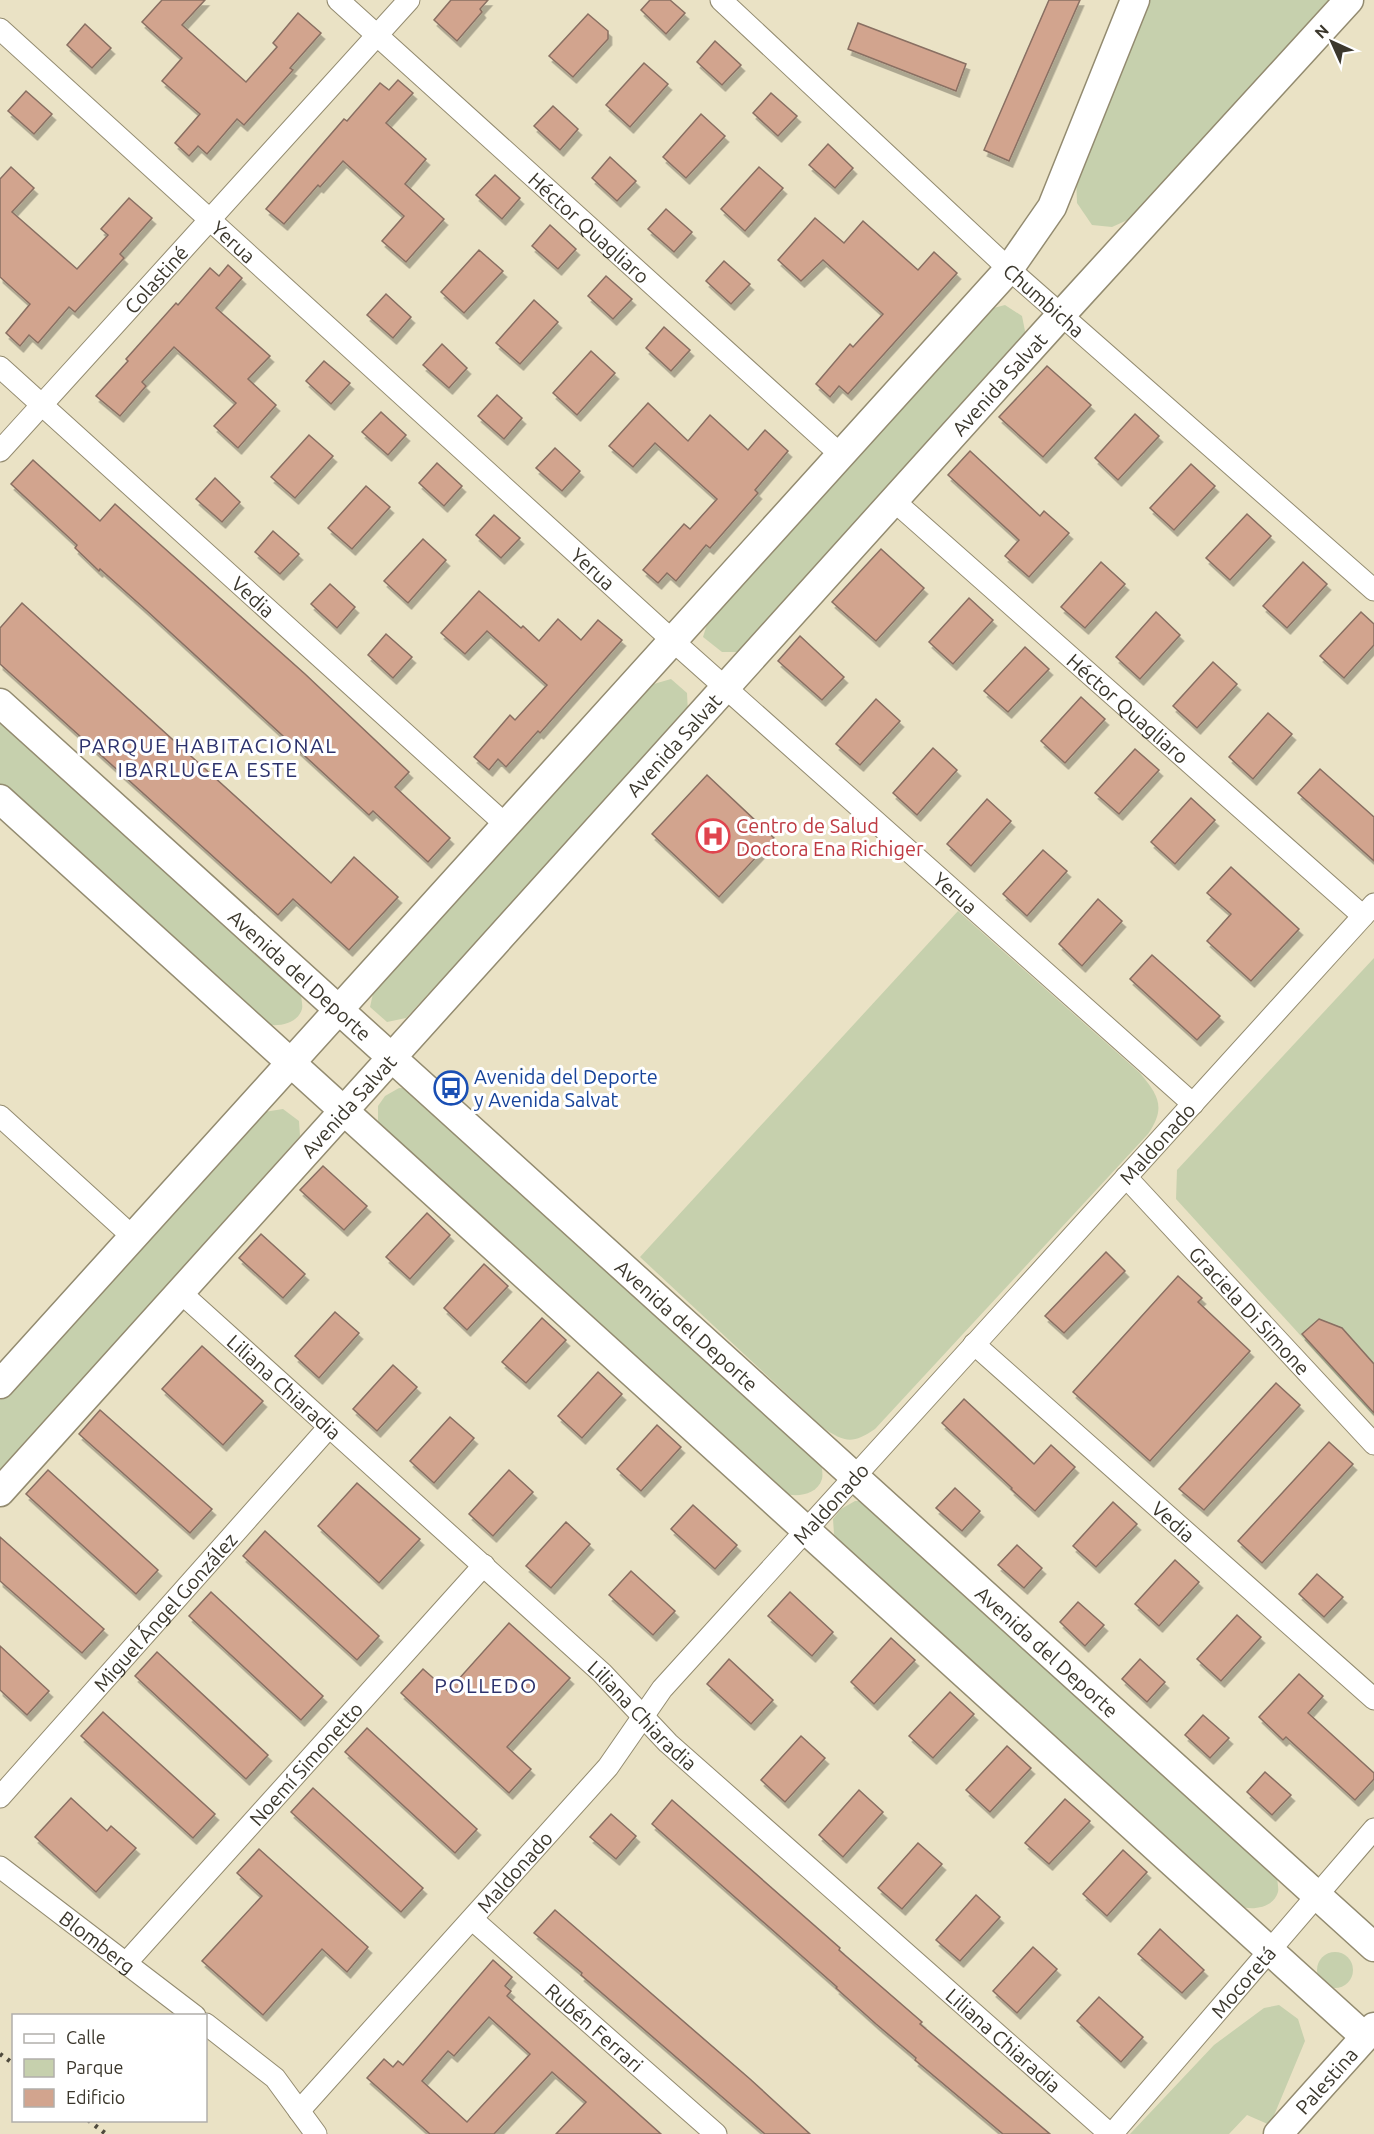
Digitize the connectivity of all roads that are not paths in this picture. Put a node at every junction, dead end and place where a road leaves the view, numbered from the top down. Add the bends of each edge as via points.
1 (338, 0) edge
2 (409, 0) edge
3 (721, 0) edge
4 (1135, 0) edge
5 (1349, 0) edge
6 (0, 29) edge
7 (377, 36) junction
8 (211, 219) junction
9 (1009, 269) junction
10 (1061, 315) junction
11 (0, 367) edge
12 (42, 405) junction
13 (0, 451) edge
14 (841, 454) junction
15 (893, 500) junction
16 (1374, 590) edge
17 (673, 641) junction
18 (725, 687) junction
19 (0, 703) edge
20 (0, 799) edge
21 (506, 825) junction
22 (1369, 910) edge
23 (339, 1010) junction
24 (391, 1057) junction
25 (291, 1063) junction
26 (1192, 1104) junction
27 (344, 1110) junction
28 (0, 1116) edge
29 (1126, 1177) junction
30 (133, 1238) junction
31 (180, 1292) junction
32 (974, 1344) junction
33 (0, 1384) edge
34 (329, 1427) junction
35 (1374, 1444) edge
36 (854, 1476) junction
37 (0, 1492) edge
38 (806, 1530) junction
39 (484, 1565) junction
40 (1374, 1700) edge
41 (643, 1716) junction
42 (0, 1797) edge
43 (1374, 1829) edge
44 (0, 1867) edge
45 (1317, 1895) junction
46 (473, 1920) junction
47 (1374, 1947) edge
48 (1270, 1950) junction
49 (127, 1962) junction
50 (192, 2014) edge
51 (207, 2025) edge
52 (1370, 2032) edge
53 (299, 2111) junction
54 (316, 2134) edge
55 (716, 2134) edge
56 (1111, 2134) edge
57 (1278, 2134) edge

1 - 7 street, Héctor Quagliaro
2 - 7 street, Colastiné
3 - 9 street, Chumbicha
4 - 9 street via 1052,207
5 - 10 street, Avenida Salvat
6 - 8 street, Yerua
7 - 8 street, Colastiné
7 - 14 street, Héctor Quagliaro
8 - 12 street, Colastiné
8 - 17 street, Yerua
9 - 10 street, Chumbicha
9 - 14 street
10 - 15 street, Avenida Salvat
10 - 16 street, Chumbicha
11 - 12 street, Vedia
12 - 13 street, Colastiné
12 - 21 street, Vedia
14 - 17 street
15 - 18 street, Avenida Salvat
15 - 22 street, Héctor Quagliaro
17 - 18 street, Yerua
17 - 21 street
18 - 24 street, Avenida Salvat
18 - 26 street, Yerua
19 - 23 street, Avenida del Deporte
20 - 25 street
21 - 23 street
22 - 26 street, Maldonado
23 - 24 street, Avenida del Deporte
23 - 25 street
24 - 27 street, Avenida Salvat
24 - 36 street, Avenida del Deporte
25 - 27 street
25 - 30 street
26 - 29 street, Maldonado
27 - 31 street, Avenida Salvat
27 - 38 street
28 - 30 street
29 - 32 street, Maldonado
29 - 35 street, Graciela Di Simone
30 - 33 street
31 - 34 street, Liliana Chiaradia
31 - 37 street, Avenida Salvat
32 - 36 street, Maldonado
32 - 40 street, Vedia
34 - 39 street, Liliana Chiaradia
34 - 42 street, Miguel Ángel González
36 - 38 street, Maldonado
36 - 45 street, Avenida del Deporte
38 - 41 street, Maldonado via 662,1689
38 - 48 street
39 - 41 street, Liliana Chiaradia via 602,1672
39 - 49 street, Noemí Simonetto
41 - 46 street, Maldonado via 608,1767
41 - 56 street, Liliana Chiaradia via 668,1743
43 - 45 street, Mocoretá
44 - 49 street, Blomberg
45 - 47 street, Avenida del Deporte
45 - 48 street, Mocoretá
46 - 53 street, Maldonado
46 - 55 street, Rubén Ferrari
48 - 52 street
48 - 56 street, Mocoretá
49 - 50 street, Blomberg
51 - 53 street via 275,2078
52 - 57 street, Palestina
53 - 54 street

